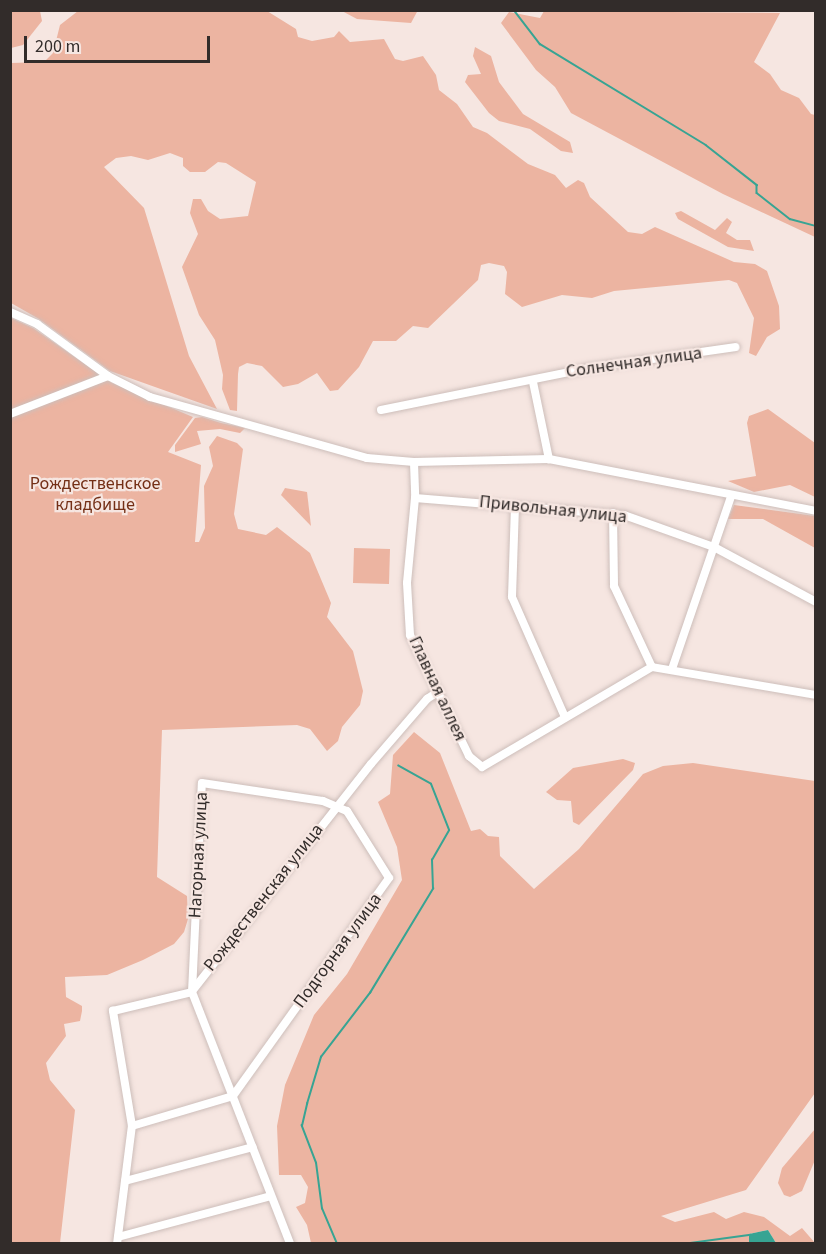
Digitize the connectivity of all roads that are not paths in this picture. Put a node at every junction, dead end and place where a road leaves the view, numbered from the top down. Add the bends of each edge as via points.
1 (10, 312) edge
2 (735, 347) dead end
3 (108, 376) junction
4 (533, 382) junction
5 (381, 410) dead end
6 (10, 414) edge
7 (549, 459) junction
8 (414, 462) junction
9 (731, 497) junction
10 (415, 498) junction
11 (516, 506) junction
12 (816, 510) edge
13 (613, 513) junction
14 (714, 547) junction
15 (816, 602) edge
16 (652, 667) junction
17 (672, 669) junction
18 (439, 691) junction
19 (816, 695) edge
20 (565, 717) junction
21 (337, 806) junction
22 (192, 992) junction
23 (233, 1096) junction
24 (132, 1126) junction
25 (253, 1147) junction
26 (125, 1181) junction
27 (272, 1196) junction
28 (117, 1240) edge
29 (289, 1243) edge

1 - 3 street via 37,324
2 - 4 street, Солнечная улица via 609,365
3 - 6 street
3 - 8 street via 150,397 209,416 367,458
4 - 5 street, Солнечная улица
4 - 7 street
7 - 8 street
7 - 9 street
8 - 10 street, Главная аллея
9 - 12 street
9 - 14 street
10 - 11 street, Привольная улица
10 - 18 street, Главная аллея via 407,616 410,634
11 - 13 street, Привольная улица
11 - 20 street via 512,597
13 - 14 street, Привольная улица
13 - 16 street via 612,580
14 - 15 street, Привольная улица
14 - 17 street
16 - 17 street
16 - 20 street
17 - 19 street
18 - 20 street, Главная аллея via 469,756 482,767
18 - 21 street, Рождественская улица via 427,699
21 - 22 street, Рождественская улица
21 - 22 street, Нагорная улица via 202,783
21 - 23 street, Подгорная улица via 347,812 389,878
22 - 23 street
22 - 24 street via 113,1011
23 - 24 street
23 - 25 street
24 - 26 street
25 - 26 street
25 - 27 street
26 - 28 street
27 - 28 street
27 - 29 street

